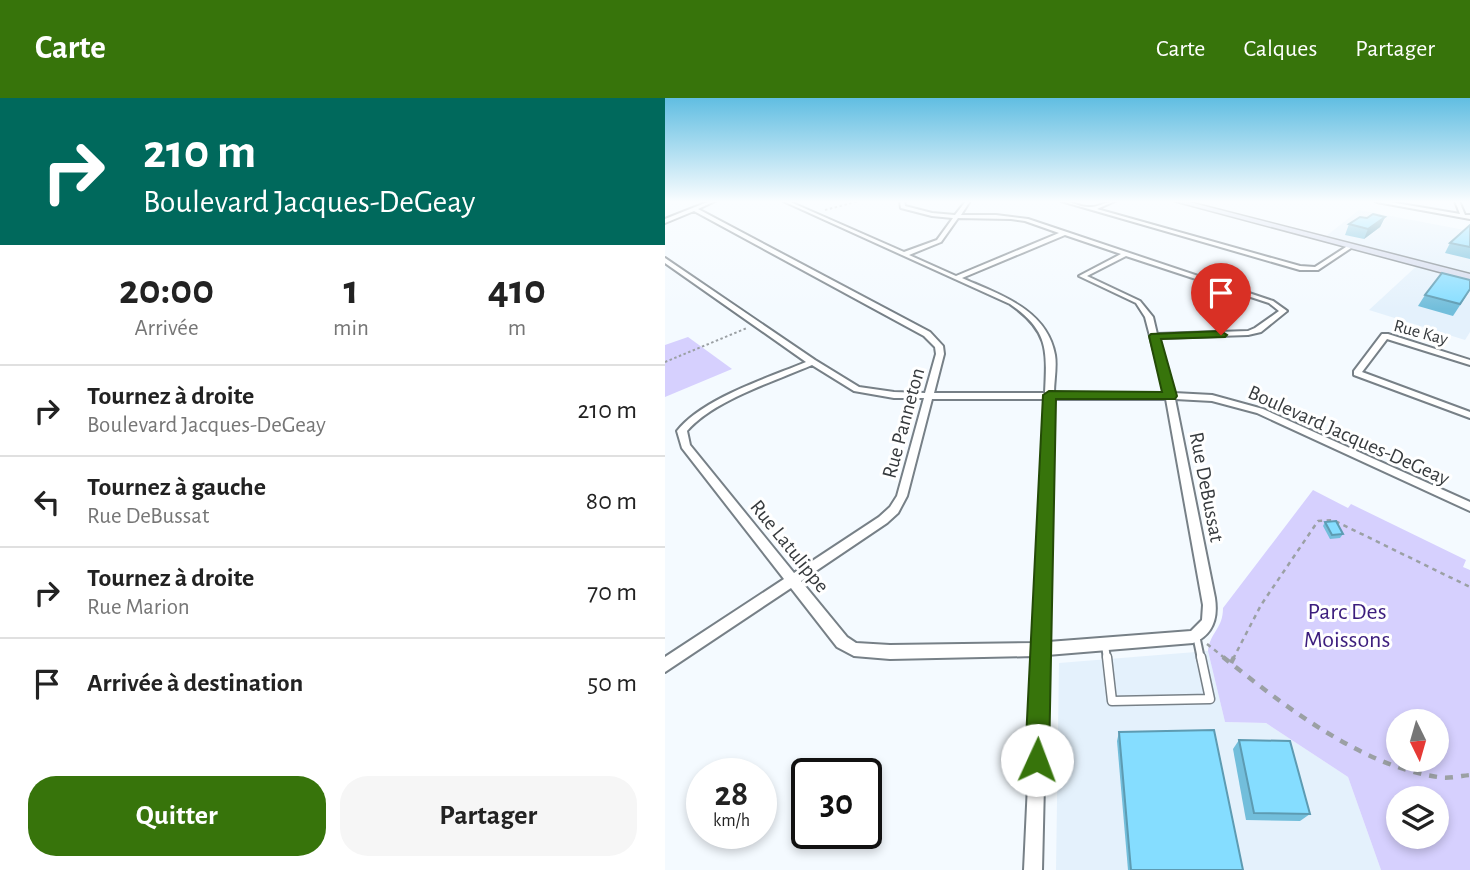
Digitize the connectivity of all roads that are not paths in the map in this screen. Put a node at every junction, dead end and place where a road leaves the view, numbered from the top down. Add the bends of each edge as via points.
1 (747, 237) edge
2 (866, 237) edge
3 (942, 237) edge
4 (1054, 237) edge
5 (1077, 237) edge
6 (1192, 237) edge
7 (1316, 237) edge
8 (1350, 246) junction
9 (1127, 253) junction
10 (905, 254) junction
11 (665, 260) edge
12 (1470, 277) edge
13 (956, 278) junction
14 (1155, 336) junction
15 (812, 362) junction
16 (1470, 363) edge
17 (1049, 395) junction
18 (929, 396) junction
19 (1170, 396) junction
20 (1470, 415) edge
21 (1470, 507) edge
22 (791, 580) junction
23 (1196, 635) junction
24 (1105, 645) junction
25 (1041, 649) junction
26 (665, 665) edge
27 (1033, 870) edge

1 - 18 street, Rue Panneton via 931,336 940,354
2 - 10 street
3 - 10 street
4 - 13 street
5 - 9 street
6 - 8 street via 1307,269
7 - 8 main road
8 - 12 main road
9 - 14 street, Rue DeBussat via 1082,276 1138,303 1147,311
9 - 14 street via 1271,302 1283,311 1248,333
10 - 13 street
11 - 15 street, Boulevard Jacques-DeGeay
13 - 17 street via 1012,303 1042,328 1051,356
14 - 19 street, Rue DeBussat
15 - 18 street, Boulevard Jacques-DeGeay via 857,389
15 - 22 street, Rue Latulippe via 709,410 682,431 685,446
16 - 20 street, Rue Kay via 1385,336 1357,373
17 - 18 street, Boulevard Jacques-DeGeay
17 - 19 street, Boulevard Jacques-DeGeay
17 - 25 street
18 - 22 street, Rue Panneton via 902,496 894,510
19 - 21 street, Boulevard Jacques-DeGeay via 1212,398 1260,411
19 - 23 street, Rue DeBussat via 1212,616
22 - 25 street, Rue Latulippe via 842,642 854,649
22 - 26 street, Rue Panneton
23 - 24 street
23 - 24 lane via 1210,699 1112,701
24 - 25 street
25 - 27 street

